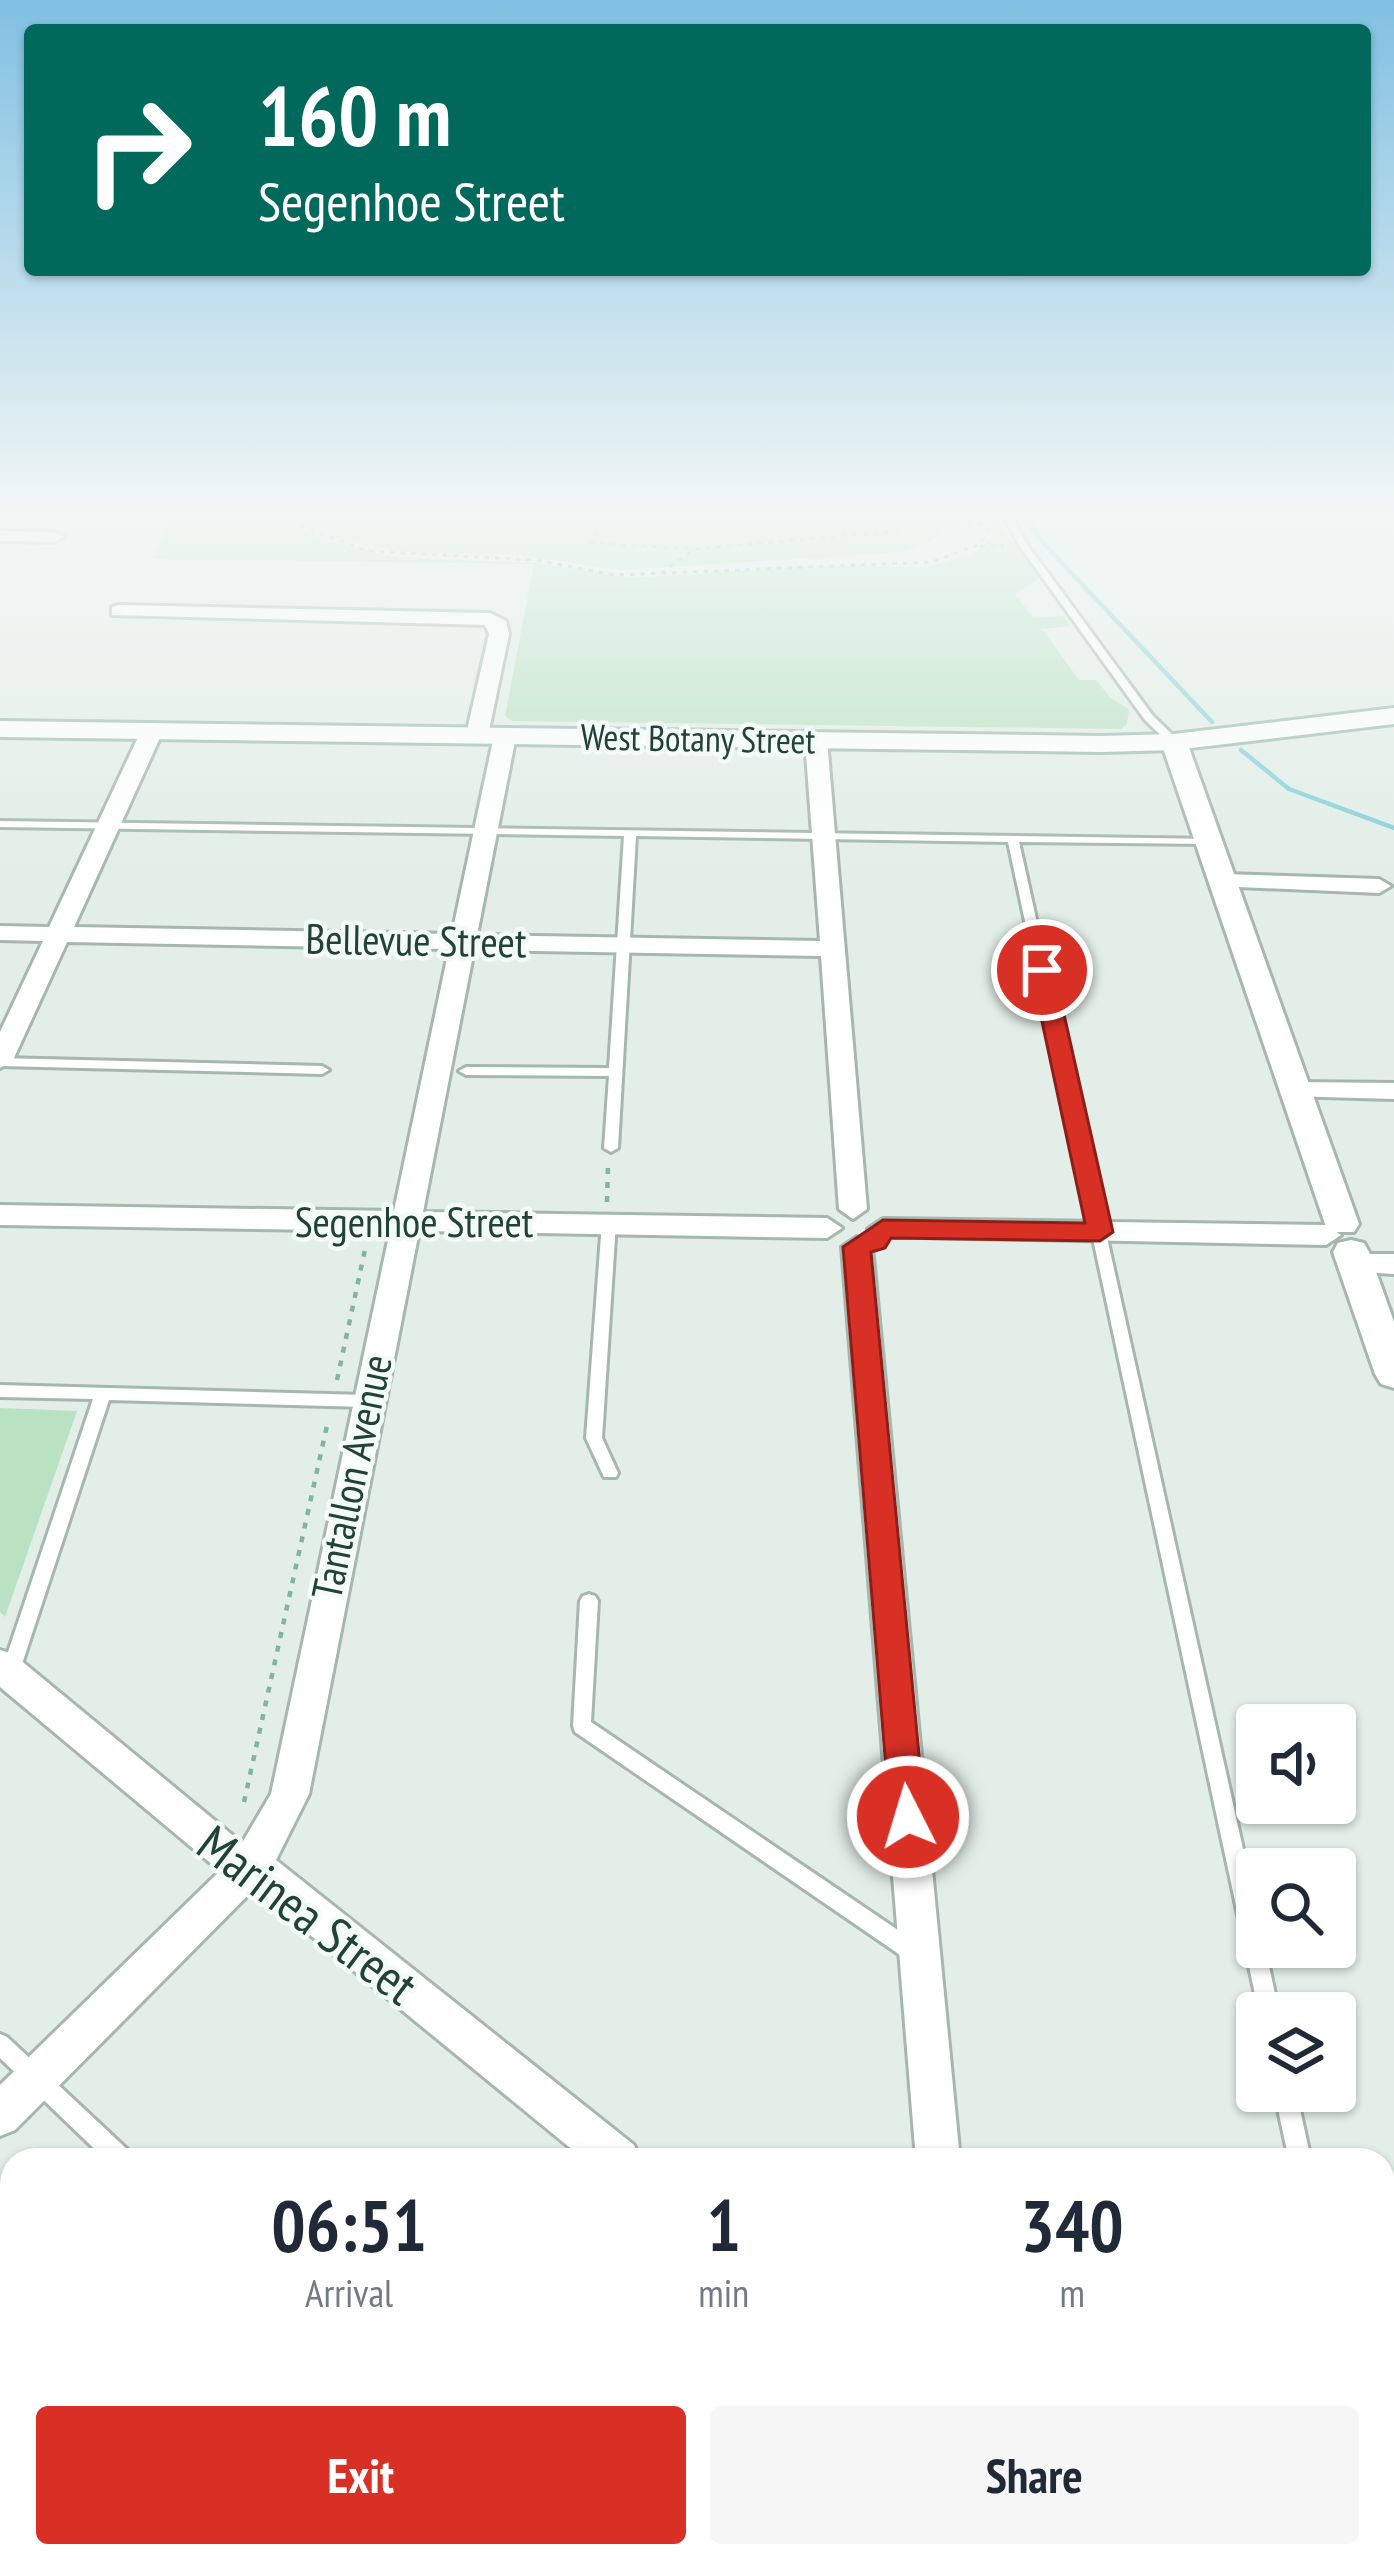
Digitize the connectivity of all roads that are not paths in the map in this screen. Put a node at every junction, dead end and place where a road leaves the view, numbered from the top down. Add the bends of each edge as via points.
1 (499, 631) edge
2 (1086, 631) edge
3 (1394, 716) edge
4 (0, 729) edge
5 (152, 731) junction
6 (491, 735) junction
7 (816, 740) junction
8 (1174, 742) junction
9 (0, 824) edge
10 (108, 825) junction
11 (487, 832) junction
12 (630, 835) junction
13 (822, 836) junction
14 (1013, 839) junction
15 (1210, 841) junction
16 (1224, 881) junction
17 (1379, 886) dead end
18 (0, 933) edge
19 (58, 934) junction
20 (465, 942) junction
21 (621, 944) junction
22 (832, 949) junction
23 (0, 1061) edge
24 (322, 1070) dead end
25 (466, 1071) dead end
26 (615, 1072) junction
27 (1296, 1090) junction
28 (1394, 1091) edge
29 (611, 1148) dead end
30 (0, 1215) edge
31 (406, 1221) junction
32 (609, 1222) junction
33 (1100, 1232) junction
34 (856, 1234) junction
35 (1344, 1244) junction
36 (1394, 1264) edge
37 (1394, 1373) edge
38 (0, 1390) edge
39 (104, 1393) junction
40 (366, 1401) junction
41 (610, 1473) dead end
42 (589, 1601) dead end
43 (5, 1668) edge
44 (248, 1865) junction
45 (920, 1957) junction
46 (1264, 1992) edge
47 (0, 2044) edge
48 (38, 2079) junction
49 (1290, 2112) edge
50 (0, 2114) edge
51 (110, 2148) edge
52 (605, 2148) edge
53 (937, 2148) edge
54 (1298, 2148) edge

1 - 6 street, Tantallon Avenue
2 - 8 lane
3 - 8 main road, West Botany Street
4 - 5 main road, West Botany Street
5 - 6 main road, West Botany Street
5 - 10 street
6 - 7 main road, West Botany Street
6 - 11 street, Tantallon Avenue
7 - 8 main road, West Botany Street
7 - 13 street
8 - 15 main road
9 - 10 lane
10 - 11 lane
10 - 19 street
11 - 12 lane
11 - 20 street, Tantallon Avenue
12 - 13 lane
12 - 21 lane
13 - 14 lane
13 - 22 street
14 - 15 lane
14 - 33 lane
15 - 16 main road
16 - 17 street
16 - 27 main road
18 - 19 street, Bellevue Street
19 - 20 street, Bellevue Street
19 - 23 street
20 - 21 street, Bellevue Street
20 - 31 street, Tantallon Avenue
21 - 22 street, Bellevue Street
21 - 26 lane
22 - 34 street via 853,1209 877,1217
23 - 24 lane
25 - 26 lane
26 - 29 lane
27 - 28 street
27 - 35 main road
30 - 31 street, Segenhoe Street
31 - 32 street, Segenhoe Street
31 - 40 street, Tantallon Avenue
32 - 34 street, Segenhoe Street
32 - 41 lane via 594,1438
33 - 34 street, Segenhoe Street
33 - 35 street, Segenhoe Street
33 - 46 lane
34 - 45 street
35 - 36 street, Segenhoe Street
35 - 37 main road
38 - 39 lane
39 - 40 lane
39 - 43 lane
40 - 44 street, Tantallon Avenue via 290,1794
42 - 45 lane via 582,1726
43 - 44 street, Marinea Street via 221,1852
44 - 48 street, Tantallon Avenue
44 - 52 street, Marinea Street
45 - 53 street
47 - 48 lane
48 - 50 street, Tantallon Avenue
48 - 51 lane
49 - 54 lane

